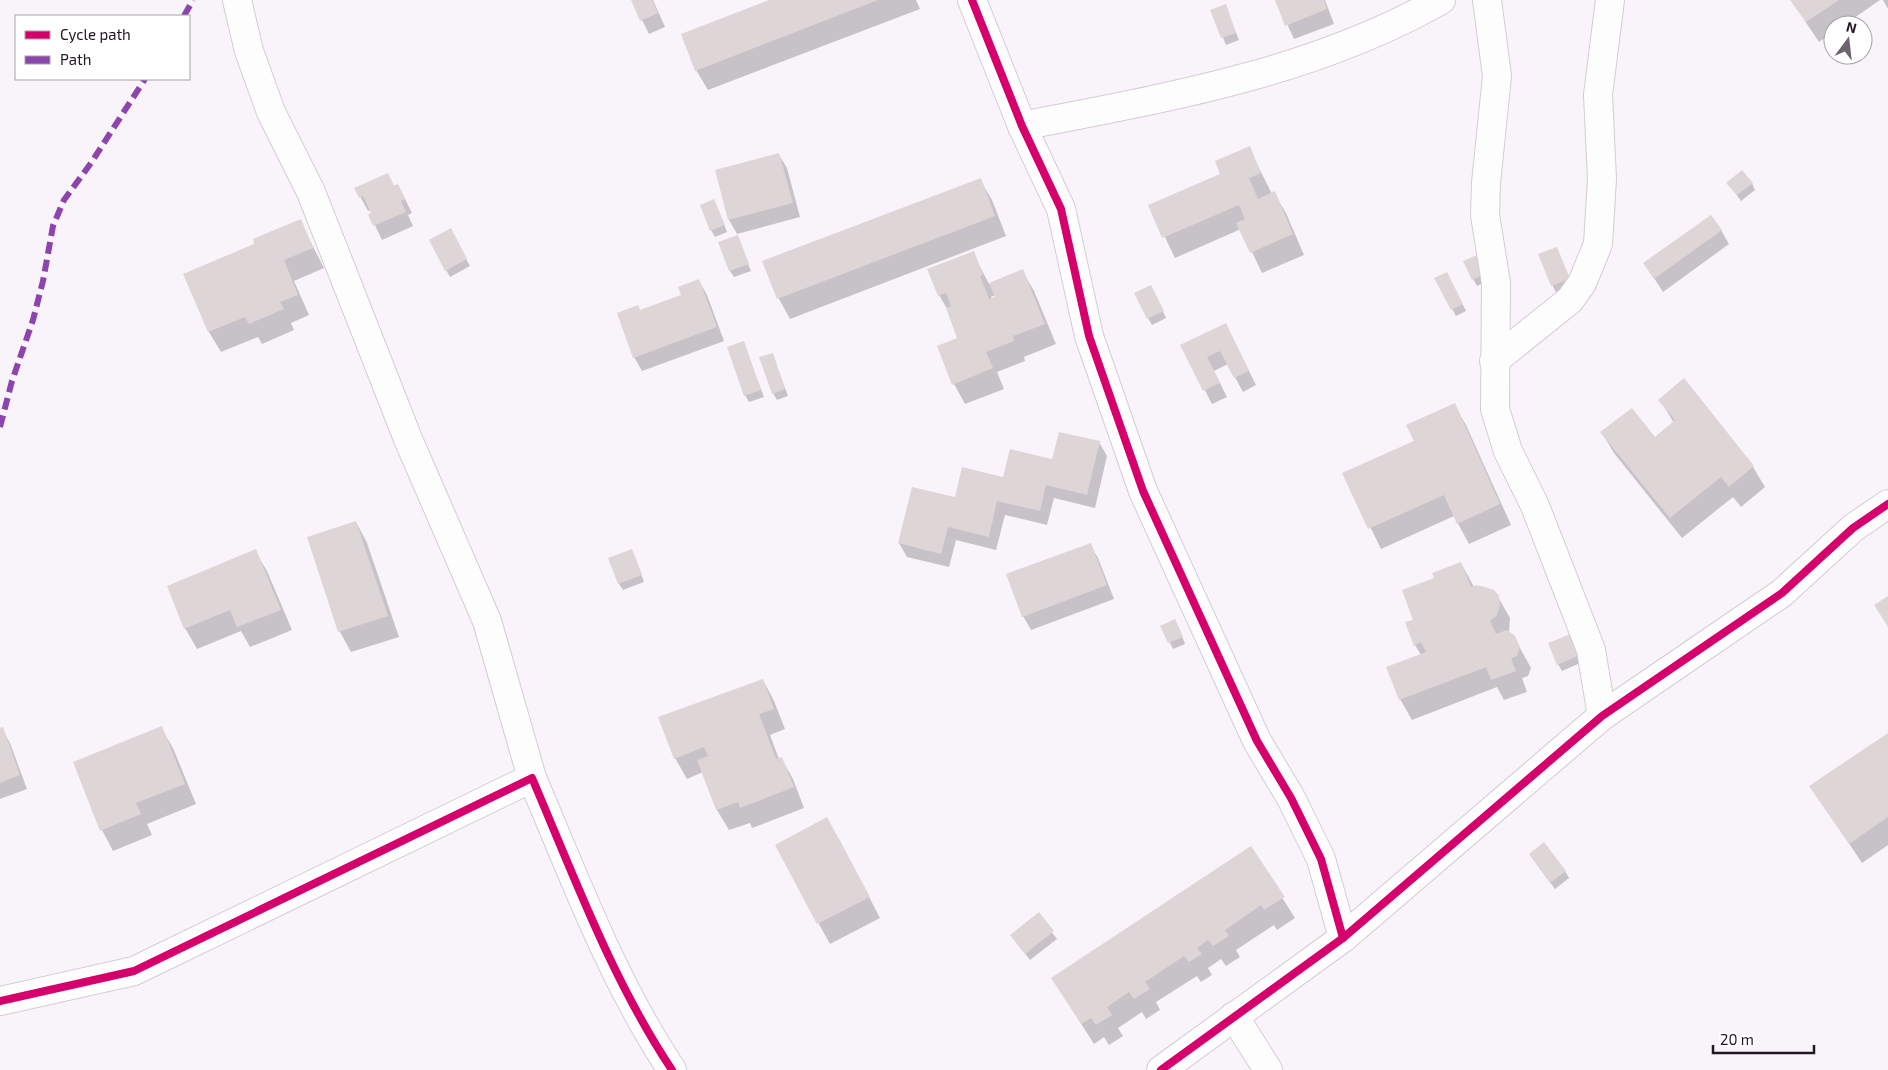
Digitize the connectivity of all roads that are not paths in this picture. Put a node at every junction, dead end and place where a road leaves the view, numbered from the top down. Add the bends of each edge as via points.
1 (237, 0) edge
2 (972, 0) edge
3 (1441, 0) edge
4 (1487, 0) edge
5 (1610, 0) edge
6 (1022, 126) junction
7 (1494, 361) junction
8 (1888, 504) edge
9 (1602, 716) junction
10 (532, 778) junction
11 (1343, 938) junction
12 (0, 1001) edge
13 (1234, 1016) junction
14 (672, 1070) edge
15 (1161, 1070) edge
16 (1268, 1070) edge

1 - 10 street via 249,51 271,112 311,192 408,439 487,621
2 - 6 street
3 - 6 street via 1318,56 1180,96
4 - 7 street via 1497,76 1485,215 1496,283
5 - 7 street via 1598,95 1602,179 1598,244 1582,282 1570,300
6 - 11 street via 1061,209 1089,336 1143,491 1257,741 1292,798 1321,859
7 - 9 street via 1495,410 1508,451 1535,506 1591,650
8 - 9 street via 1854,528 1782,593
9 - 11 street
10 - 12 street via 134,971
10 - 14 street via 644,1028
11 - 13 street
13 - 15 street
13 - 16 street

